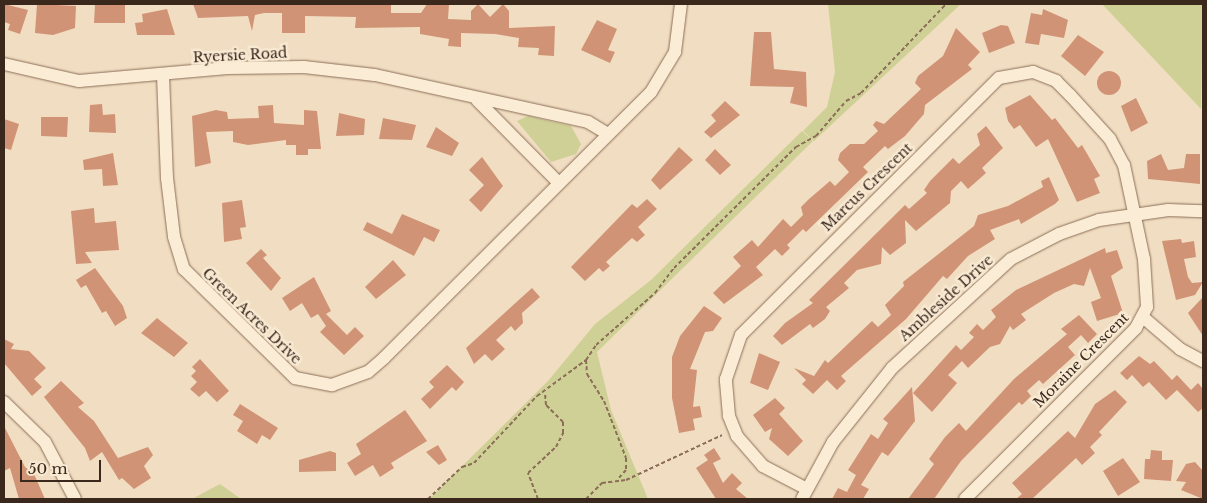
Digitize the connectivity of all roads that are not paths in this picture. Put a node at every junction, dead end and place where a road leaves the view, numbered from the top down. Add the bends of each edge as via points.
1 (681, 4) edge
2 (4, 64) edge
3 (163, 75) junction
4 (477, 100) junction
5 (608, 134) junction
6 (558, 182) junction
7 (1203, 211) edge
8 (1135, 213) junction
9 (1144, 318) junction
10 (1203, 361) edge
11 (4, 402) edge
12 (805, 494) edge
13 (76, 499) edge
14 (964, 499) edge

1 - 5 street, Green Acres Drive via 682,22 667,71
2 - 3 street, Ryersie Road via 79,81
3 - 4 street, Ryersie Road via 227,68 304,67 375,75
3 - 6 street, Green Acres Drive via 169,197 174,237 184,269 280,365 313,384 352,380 379,363
4 - 5 street, Ryersie Road via 588,122
4 - 6 street
5 - 6 street, Green Acres Drive
7 - 8 street, Ambleside Drive
8 - 9 street, Moraine Crescent via 1149,295
8 - 12 street, Ambleside Drive via 1059,234 1012,260 962,300 892,368 833,442
8 - 12 street, Marcus Crescent via 1117,152 1070,95 1044,74 1021,71 999,78 741,335 726,379 729,416 737,436 763,466
9 - 10 street via 1180,349
9 - 14 street, Moraine Crescent
11 - 13 street via 45,442

